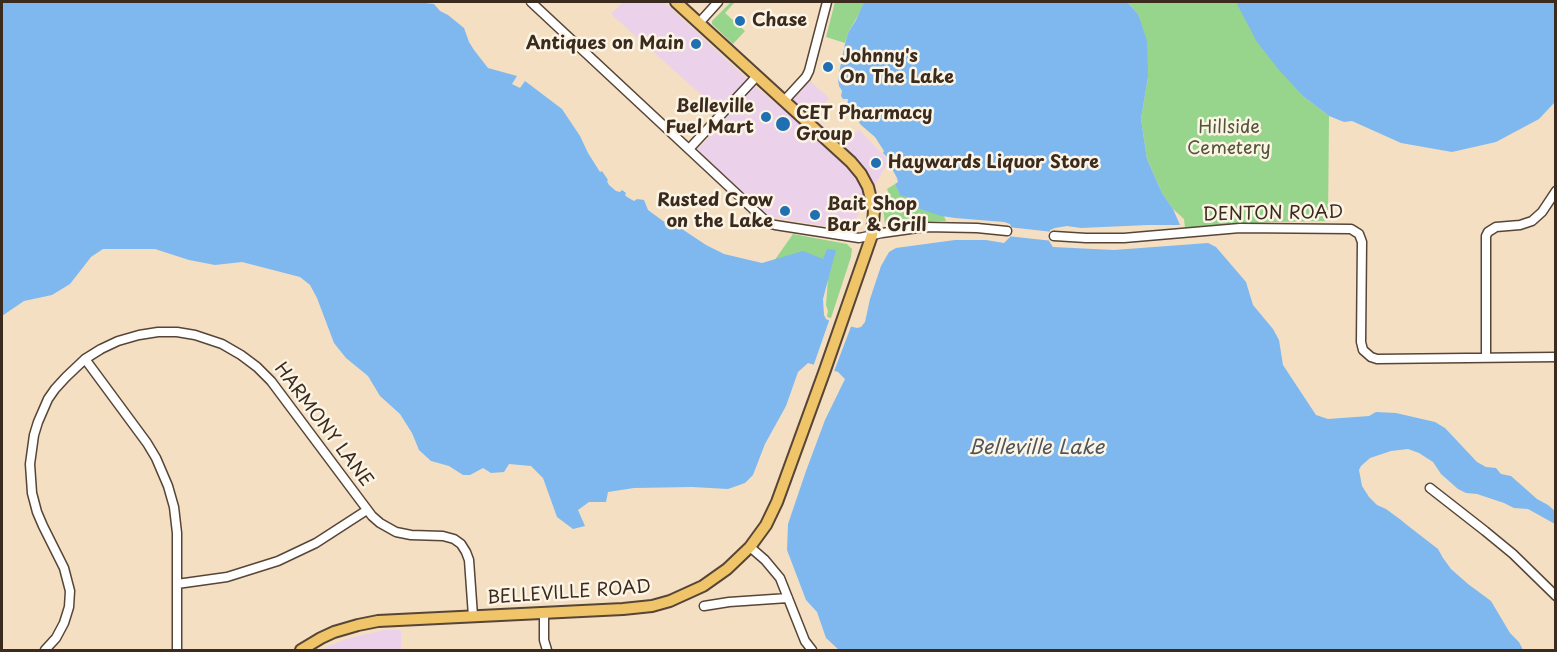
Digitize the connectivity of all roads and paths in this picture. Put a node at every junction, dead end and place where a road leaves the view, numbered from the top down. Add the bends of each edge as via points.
1 (531, 2) edge
2 (676, 2) edge
3 (718, 2) edge
4 (827, 2) edge
5 (699, 22) junction
6 (757, 76) junction
7 (783, 101) junction
8 (689, 150) junction
9 (1556, 191) edge
10 (1007, 231) dead end
11 (872, 235) junction
12 (1054, 236) dead end
13 (1486, 357) junction
14 (1556, 357) edge
15 (86, 359) junction
16 (1430, 488) dead end
17 (367, 510) junction
18 (750, 547) junction
19 (177, 584) junction
20 (1556, 596) edge
21 (788, 598) junction
22 (704, 606) dead end
23 (544, 613) junction
24 (473, 616) junction
25 (544, 640) junction
26 (45, 651) edge
27 (177, 651) edge
28 (301, 651) edge
29 (540, 651) edge
30 (547, 651) edge
31 (813, 651) edge

1 - 8 street
2 - 5 main road
3 - 5 street
4 - 7 street via 808,74
5 - 6 main road
6 - 7 main road
6 - 8 street
7 - 11 main road, BELLEVILLE ROAD via 856,168 873,205
8 - 11 street via 768,223 858,238
9 - 13 street via 1532,221 1488,232
10 - 11 street via 925,228
11 - 18 main road, BELLEVILLE ROAD via 777,502
12 - 13 street, DENTON ROAD via 1124,238 1240,228 1351,229 1362,242 1361,342 1366,353 1377,359
13 - 14 street, DENTON ROAD
15 - 17 street, HARMONY LANE via 118,341 158,332 195,335 230,348 271,381
15 - 19 street via 147,443 164,475 176,520
15 - 26 street, HARMONY LANE via 48,399 31,451 30,480 35,506 64,568 70,591 64,623
16 - 20 street via 1513,554
17 - 19 street via 316,543 278,561 227,577
17 - 24 street, HARMONY LANE via 396,532 443,536 461,544 469,560
18 - 21 street via 773,568
18 - 23 main road, BELLEVILLE ROAD via 716,578 670,601 638,608
19 - 27 street
21 - 22 street
21 - 31 street
23 - 24 main road, BELLEVILLE ROAD
23 - 25 street
24 - 28 main road, BELLEVILLE ROAD via 368,622 334,632
25 - 29 street
25 - 30 street

